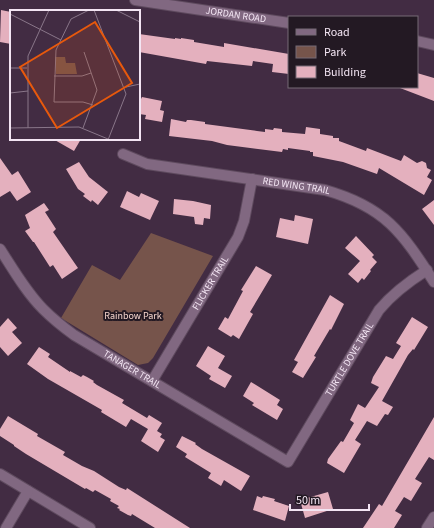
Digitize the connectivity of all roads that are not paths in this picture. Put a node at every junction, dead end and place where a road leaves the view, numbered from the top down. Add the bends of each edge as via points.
1 (135, 0) edge
2 (288, 23) edge
3 (418, 40) edge
4 (434, 44) edge
5 (123, 154) dead end
6 (252, 179) junction
7 (0, 249) edge
8 (426, 270) junction
9 (434, 282) edge
10 (152, 381) junction
11 (288, 462) joint
12 (0, 474) edge
13 (28, 491) junction
14 (434, 517) edge
15 (6, 528) edge
16 (90, 528) edge
17 (427, 528) edge

1 - 2 street, JORDAN ROAD
3 - 4 street
5 - 6 street, RED WING TRAIL via 147,164
6 - 8 street, RED WING TRAIL via 325,190 362,203 381,215 397,230 410,244
6 - 10 street, FLICKER TRAIL via 249,203 238,237
7 - 10 street, TANAGER TRAIL via 28,291 58,323
8 - 9 street, RED WING TRAIL
8 - 11 street, TURTLE DOVE TRAIL via 401,287 379,310
10 - 11 street, TANAGER TRAIL
12 - 13 street
13 - 15 street
13 - 16 street
14 - 17 street

